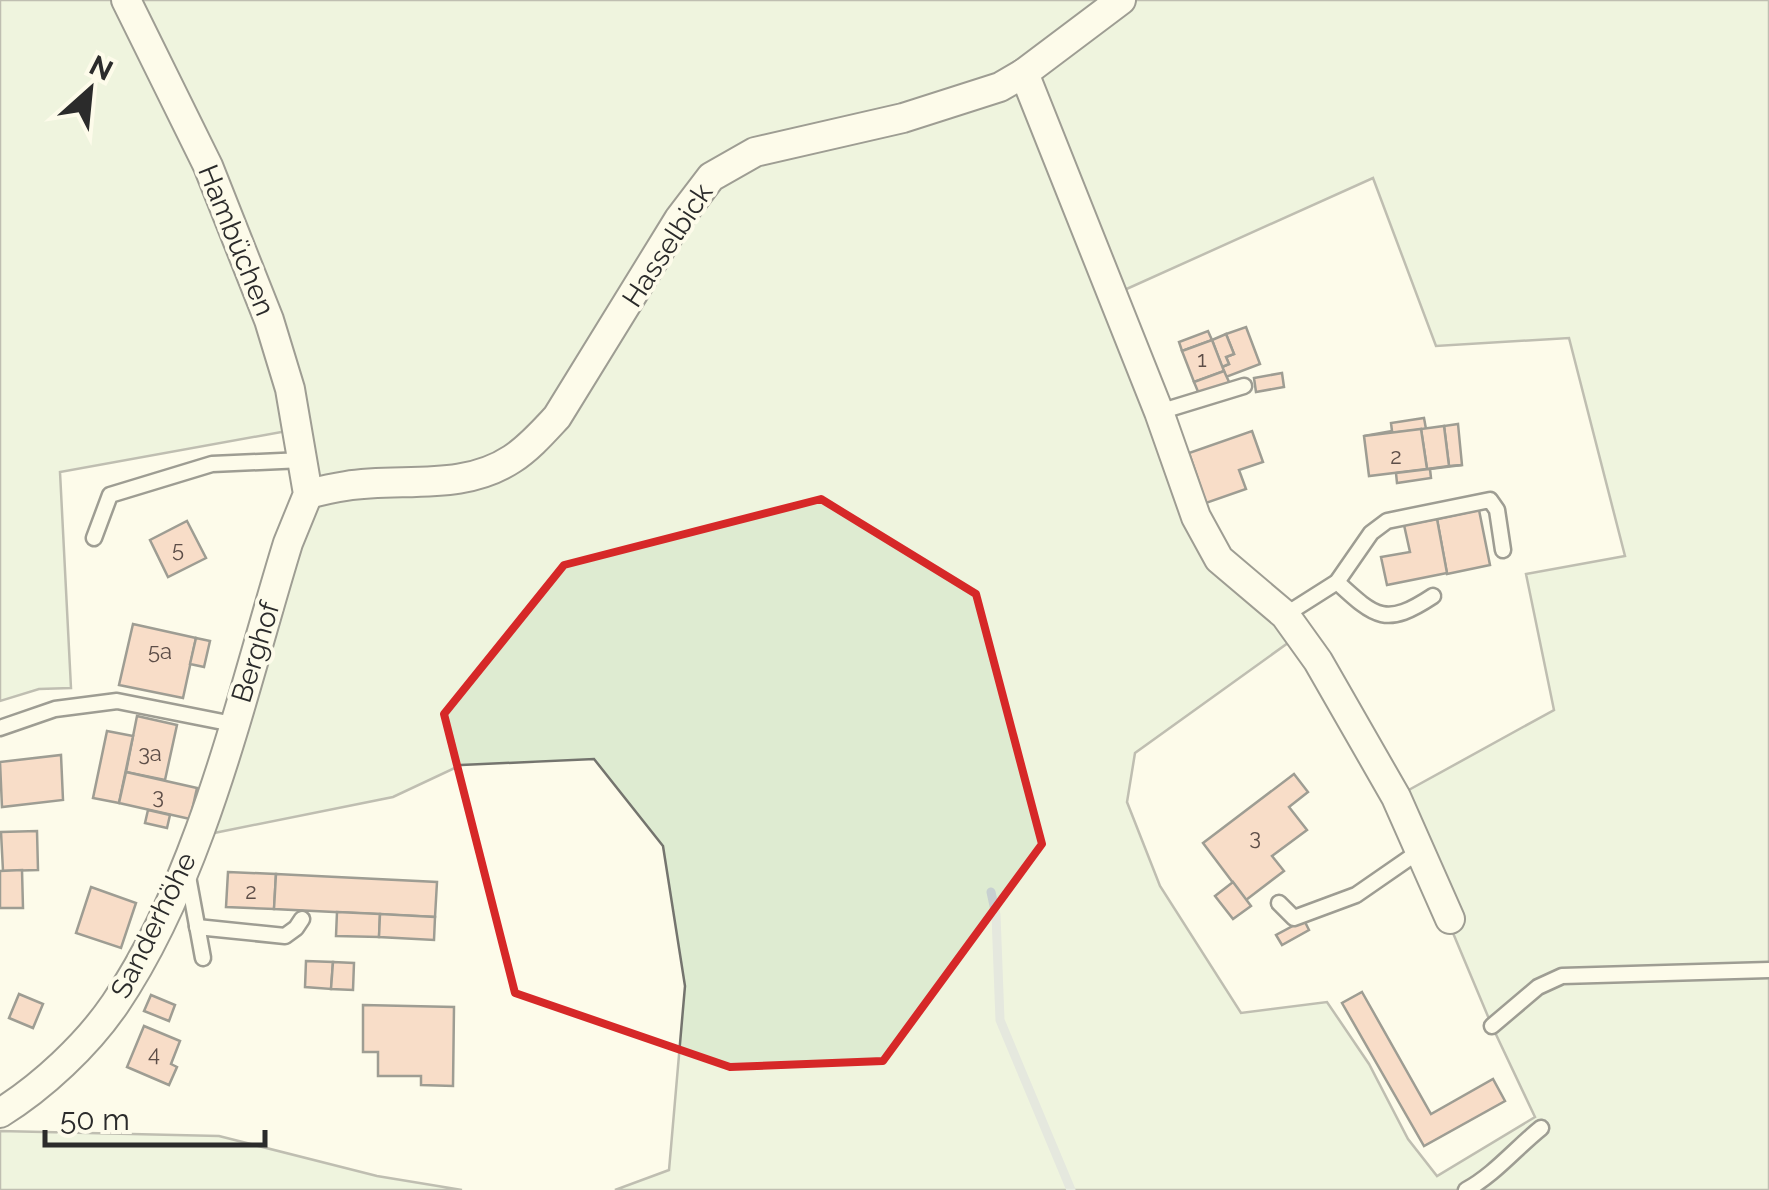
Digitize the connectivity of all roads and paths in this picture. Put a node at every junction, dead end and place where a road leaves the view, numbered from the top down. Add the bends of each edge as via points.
1 (126, 0) edge
2 (1121, 0) edge
3 (1024, 73) junction
4 (1244, 386) dead end
5 (1159, 412) junction
6 (304, 460) junction
7 (308, 494) junction
8 (94, 538) dead end
9 (1503, 550) dead end
10 (1337, 582) junction
11 (1433, 596) dead end
12 (1285, 616) junction
13 (233, 724) junction
14 (0, 728) edge
15 (205, 810) joint
16 (1421, 850) junction
17 (186, 866) junction
18 (1279, 904) dead end
19 (302, 919) dead end
20 (1450, 919) dead end
21 (197, 927) junction
22 (203, 958) dead end
23 (1769, 970) edge
24 (1492, 1026) dead end
25 (0, 1113) edge
26 (1541, 1128) dead end
27 (1466, 1190) edge

1 - 6 street, Hambüchen via 208,166 269,320
2 - 3 street, Hasselbick
3 - 5 street
3 - 7 street, Hasselbick via 903,118 755,152 711,176 557,417 513,459 446,481 348,485
4 - 5 lane
5 - 12 street via 1196,517 1219,559
6 - 7 street, Hambüchen
6 - 8 lane via 212,464 110,495
7 - 13 street, Berghof
9 - 10 lane via 1497,510 1490,500 1477,500 1387,520 1370,533
10 - 11 lane via 1388,616
10 - 12 lane
12 - 16 street via 1341,698
13 - 14 lane via 117,700 55,708
13 - 15 street, Berghof
15 - 17 street, Sanderhöhe
16 - 18 lane via 1356,894 1294,918
16 - 20 street
17 - 21 lane
17 - 25 street, Sanderhöhe via 115,1005 78,1048
19 - 21 lane via 284,936
21 - 22 lane
23 - 24 lane via 1562,976 1538,986
26 - 27 lane via 1486,1180

